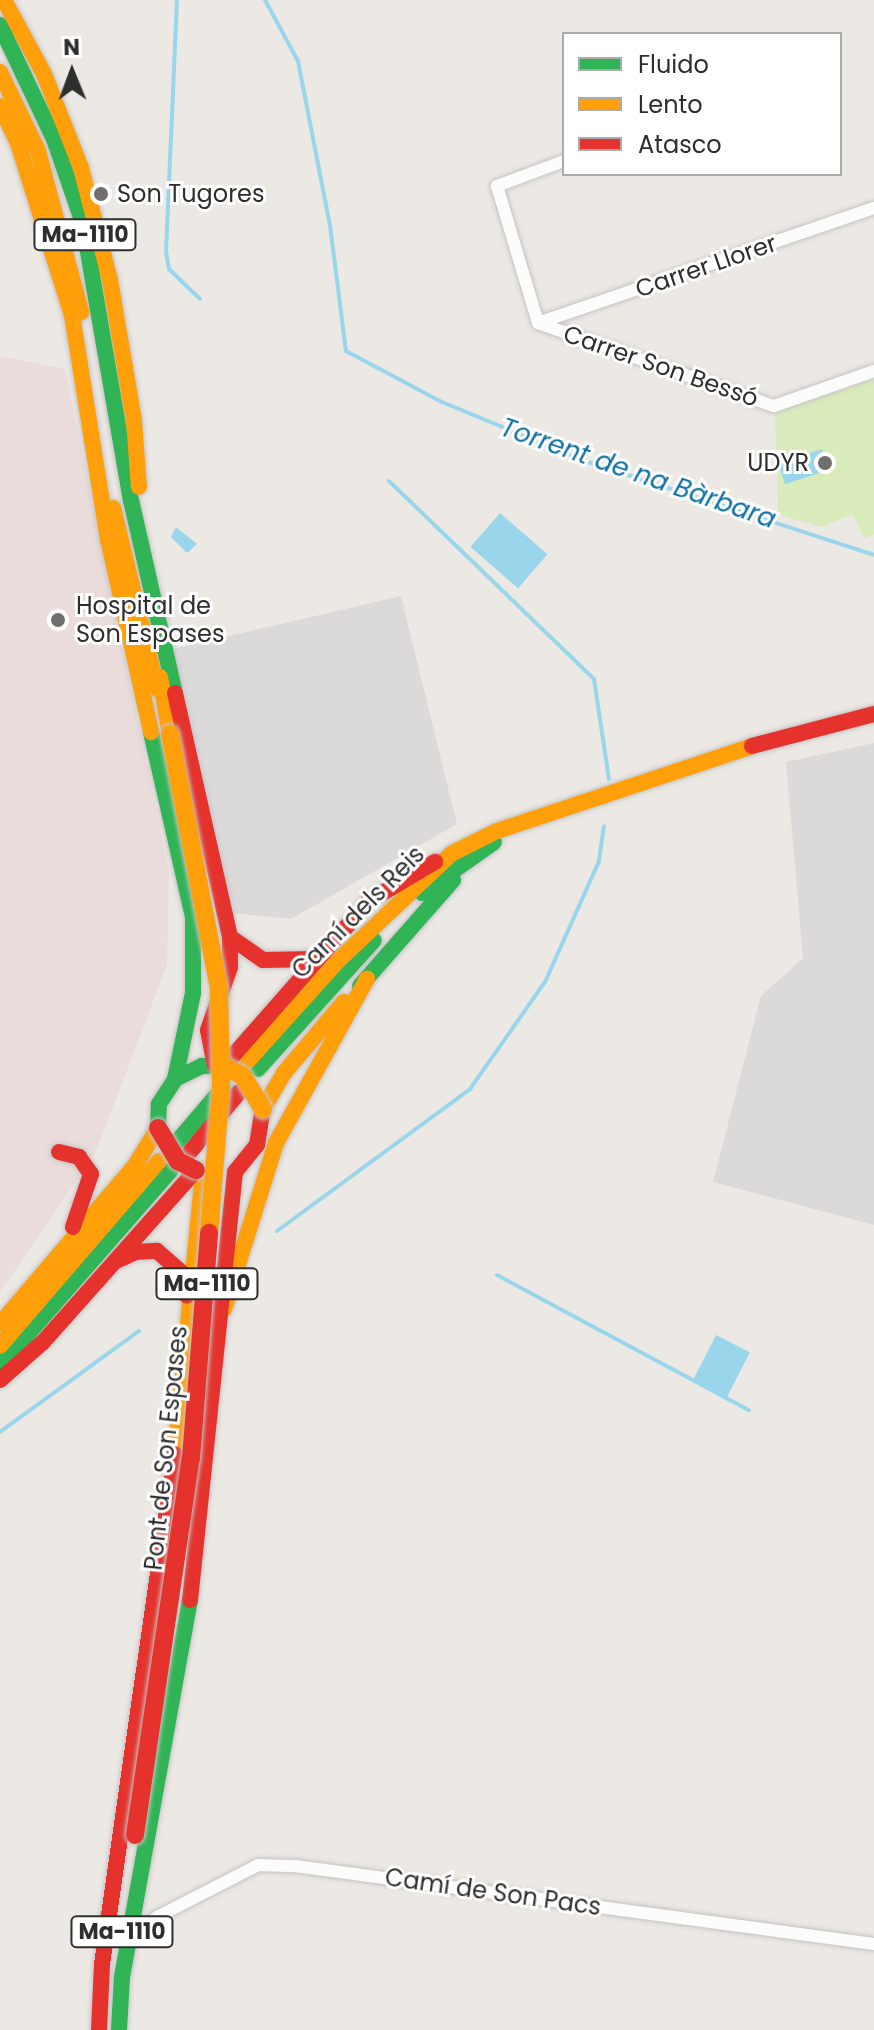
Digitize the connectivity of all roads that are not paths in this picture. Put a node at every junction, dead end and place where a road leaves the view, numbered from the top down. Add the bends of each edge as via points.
1 (4, 0) edge
2 (0, 25) edge
3 (0, 72) edge
4 (0, 106) edge
5 (562, 162) edge
6 (874, 208) edge
7 (538, 323) junction
8 (874, 371) edge
9 (131, 500) junction
10 (113, 508) junction
11 (147, 562) junction
12 (144, 694) junction
13 (874, 714) edge
14 (170, 734) junction
15 (522, 823) junction
16 (479, 851) junction
17 (451, 854) junction
18 (230, 937) junction
19 (315, 959) junction
20 (367, 979) junction
21 (227, 1076) junction
22 (175, 1079) junction
23 (263, 1109) junction
24 (158, 1128) junction
25 (59, 1152) dead end
26 (192, 1159) junction
27 (241, 1162) junction
28 (60, 1250) junction
29 (116, 1261) junction
30 (221, 1318) junction
31 (0, 1324) edge
32 (0, 1346) edge
33 (187, 1358) junction
34 (0, 1366) edge
35 (0, 1380) edge
36 (135, 1835) junction
37 (129, 1938) junction
38 (874, 1944) edge
39 (101, 2004) junction
40 (99, 2030) edge
41 (113, 2030) edge
42 (119, 2030) edge

1 - 11 main road via 65,121 110,280 134,421
2 - 9 main road, Ma-1110 via 54,139 83,223
3 - 10 main road, Ma-1110 via 38,151 77,283
4 - 12 main road via 18,143 72,315 108,539
5 - 7 street, Carrer Son Bessó via 497,186
6 - 7 street, Carrer Llorer
7 - 8 street, Carrer Son Bessó via 774,406
9 - 11 main road, Ma-1110
9 - 14 main road, Ma-1110
10 - 12 main road, Ma-1110
10 - 14 main road, Ma-1110
11 - 18 main road, Ma-1110
12 - 22 main road, Ma-1110 via 193,917 193,993
13 - 15 main road, Camí dels Reis via 816,725
14 - 36 main road, Pont de Son Espases / Ma-1110, bridge via 219,989 221,1087 191,1458
15 - 16 main road, Camí dels Reis
15 - 17 main road, Camí dels Reis
16 - 17 main road, Camí dels Reis via 414,899 252,1066 339,960
16 - 20 main road
17 - 19 main road via 369,901
18 - 19 main road via 263,960
18 - 21 main road, Ma-1110 via 230,967 208,1030
19 - 21 main road
20 - 23 main road via 284,1073
20 - 30 main road via 276,1143
21 - 22 main road via 188,1070
21 - 23 main road, bridge via 243,1076
21 - 26 main road
22 - 24 main road, Ma-1110 via 159,1104
23 - 27 main road, Ma-1110 via 257,1145
24 - 26 main road, bridge via 178,1161
24 - 28 main road via 136,1164
25 - 28 main road via 79,1157 91,1174 79,1216
26 - 27 main road
26 - 29 main road
26 - 33 main road, Ma-1110
27 - 30 main road, Ma-1110 via 235,1172
28 - 31 main road
29 - 33 main road via 135,1252 157,1251 183,1274
29 - 35 main road via 43,1342
30 - 37 main road, Ma-1110 via 189,1605
32 - 34 main road via 165,1166
33 - 39 main road, Ma-1110
36 - 39 main road, Ma-1110
36 - 41 main road, Ma-1110
37 - 38 street, Camí de Son Pacs via 157,1917 258,1865
37 - 42 main road, Ma-1110
39 - 40 main road, Ma-1110

